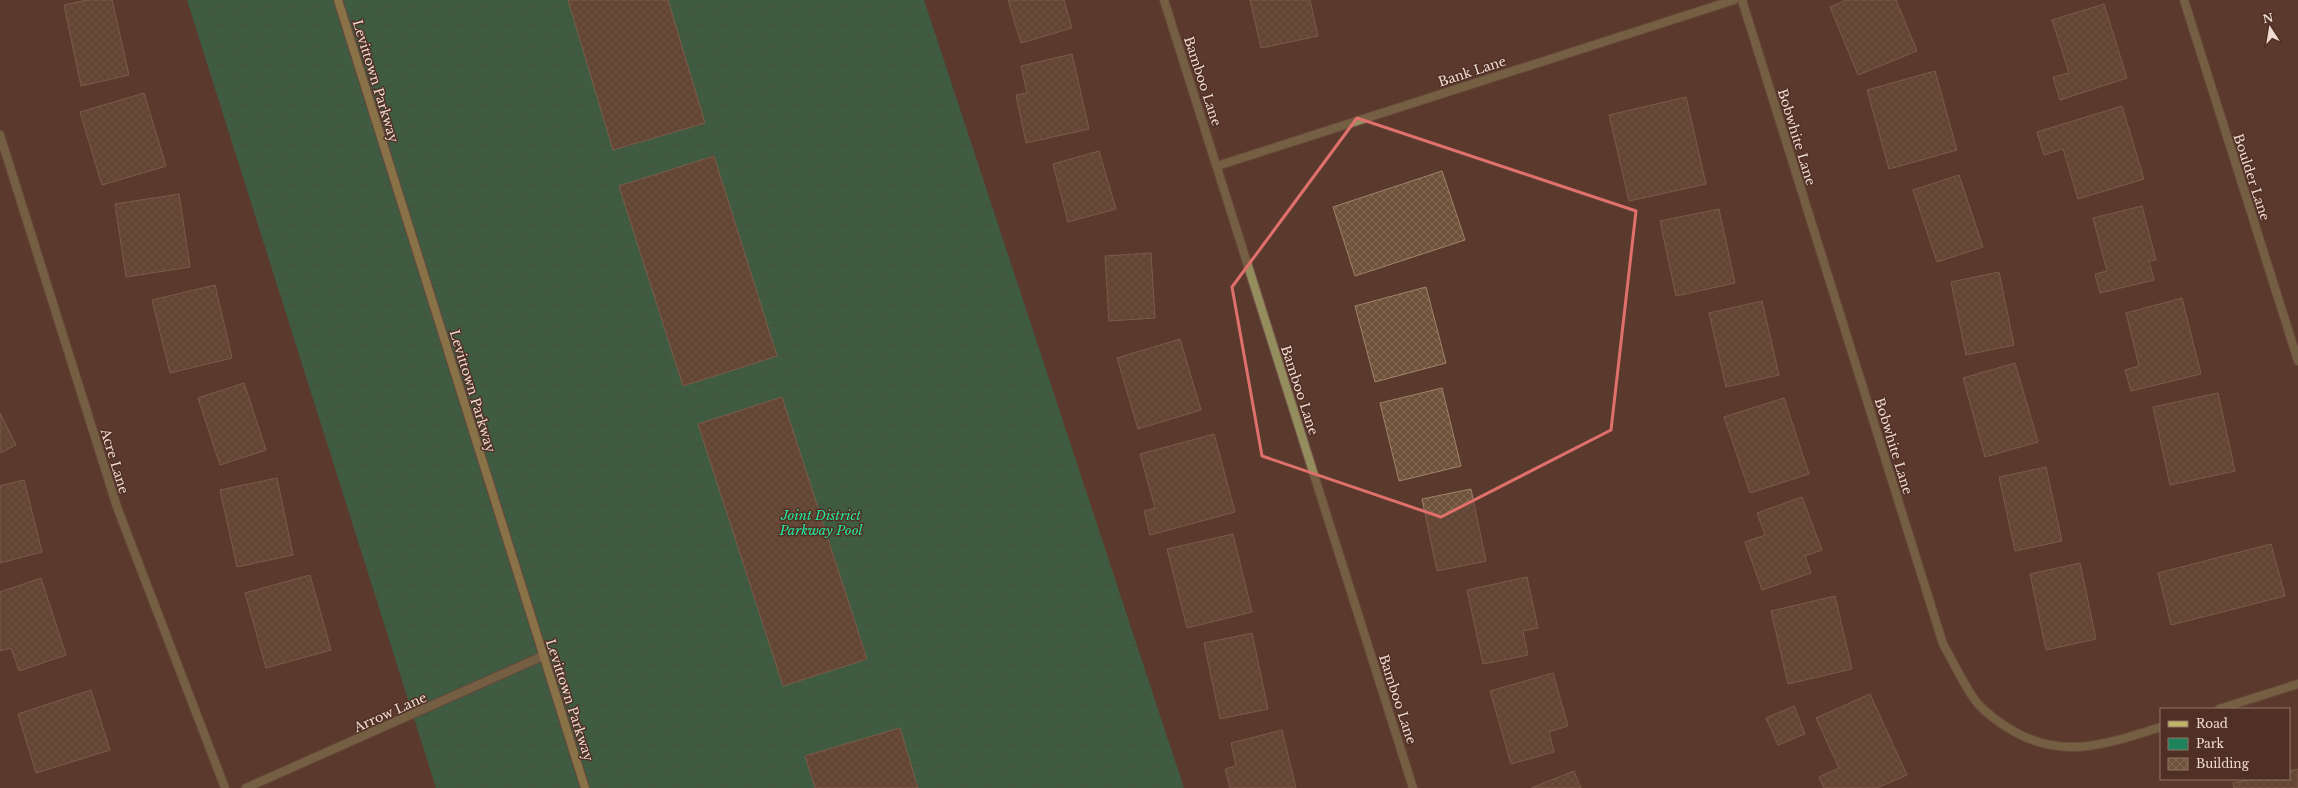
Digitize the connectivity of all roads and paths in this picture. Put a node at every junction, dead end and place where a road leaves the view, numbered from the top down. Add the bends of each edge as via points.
1 (338, 0) edge
2 (1164, 0) edge
3 (1734, 0) edge
4 (1742, 0) edge
5 (2184, 0) edge
6 (0, 135) edge
7 (1217, 166) junction
8 (2298, 361) edge
9 (543, 656) junction
10 (2298, 684) edge
11 (2222, 708) edge
12 (2160, 727) edge
13 (225, 788) edge
14 (246, 788) edge
15 (585, 788) edge
16 (1413, 788) edge

1 - 9 street, Levittown Parkway
2 - 7 street, Bamboo Lane
3 - 7 street, Bank Lane
4 - 12 street, Bobwhite Lane via 1941,636 1978,704 1999,723 2028,740 2058,748 2085,747
5 - 8 street, Boulder Lane
6 - 13 street, Acre Lane via 117,507
7 - 16 street, Bamboo Lane
9 - 14 street, Arrow Lane
9 - 15 street, Levittown Parkway
10 - 11 street

